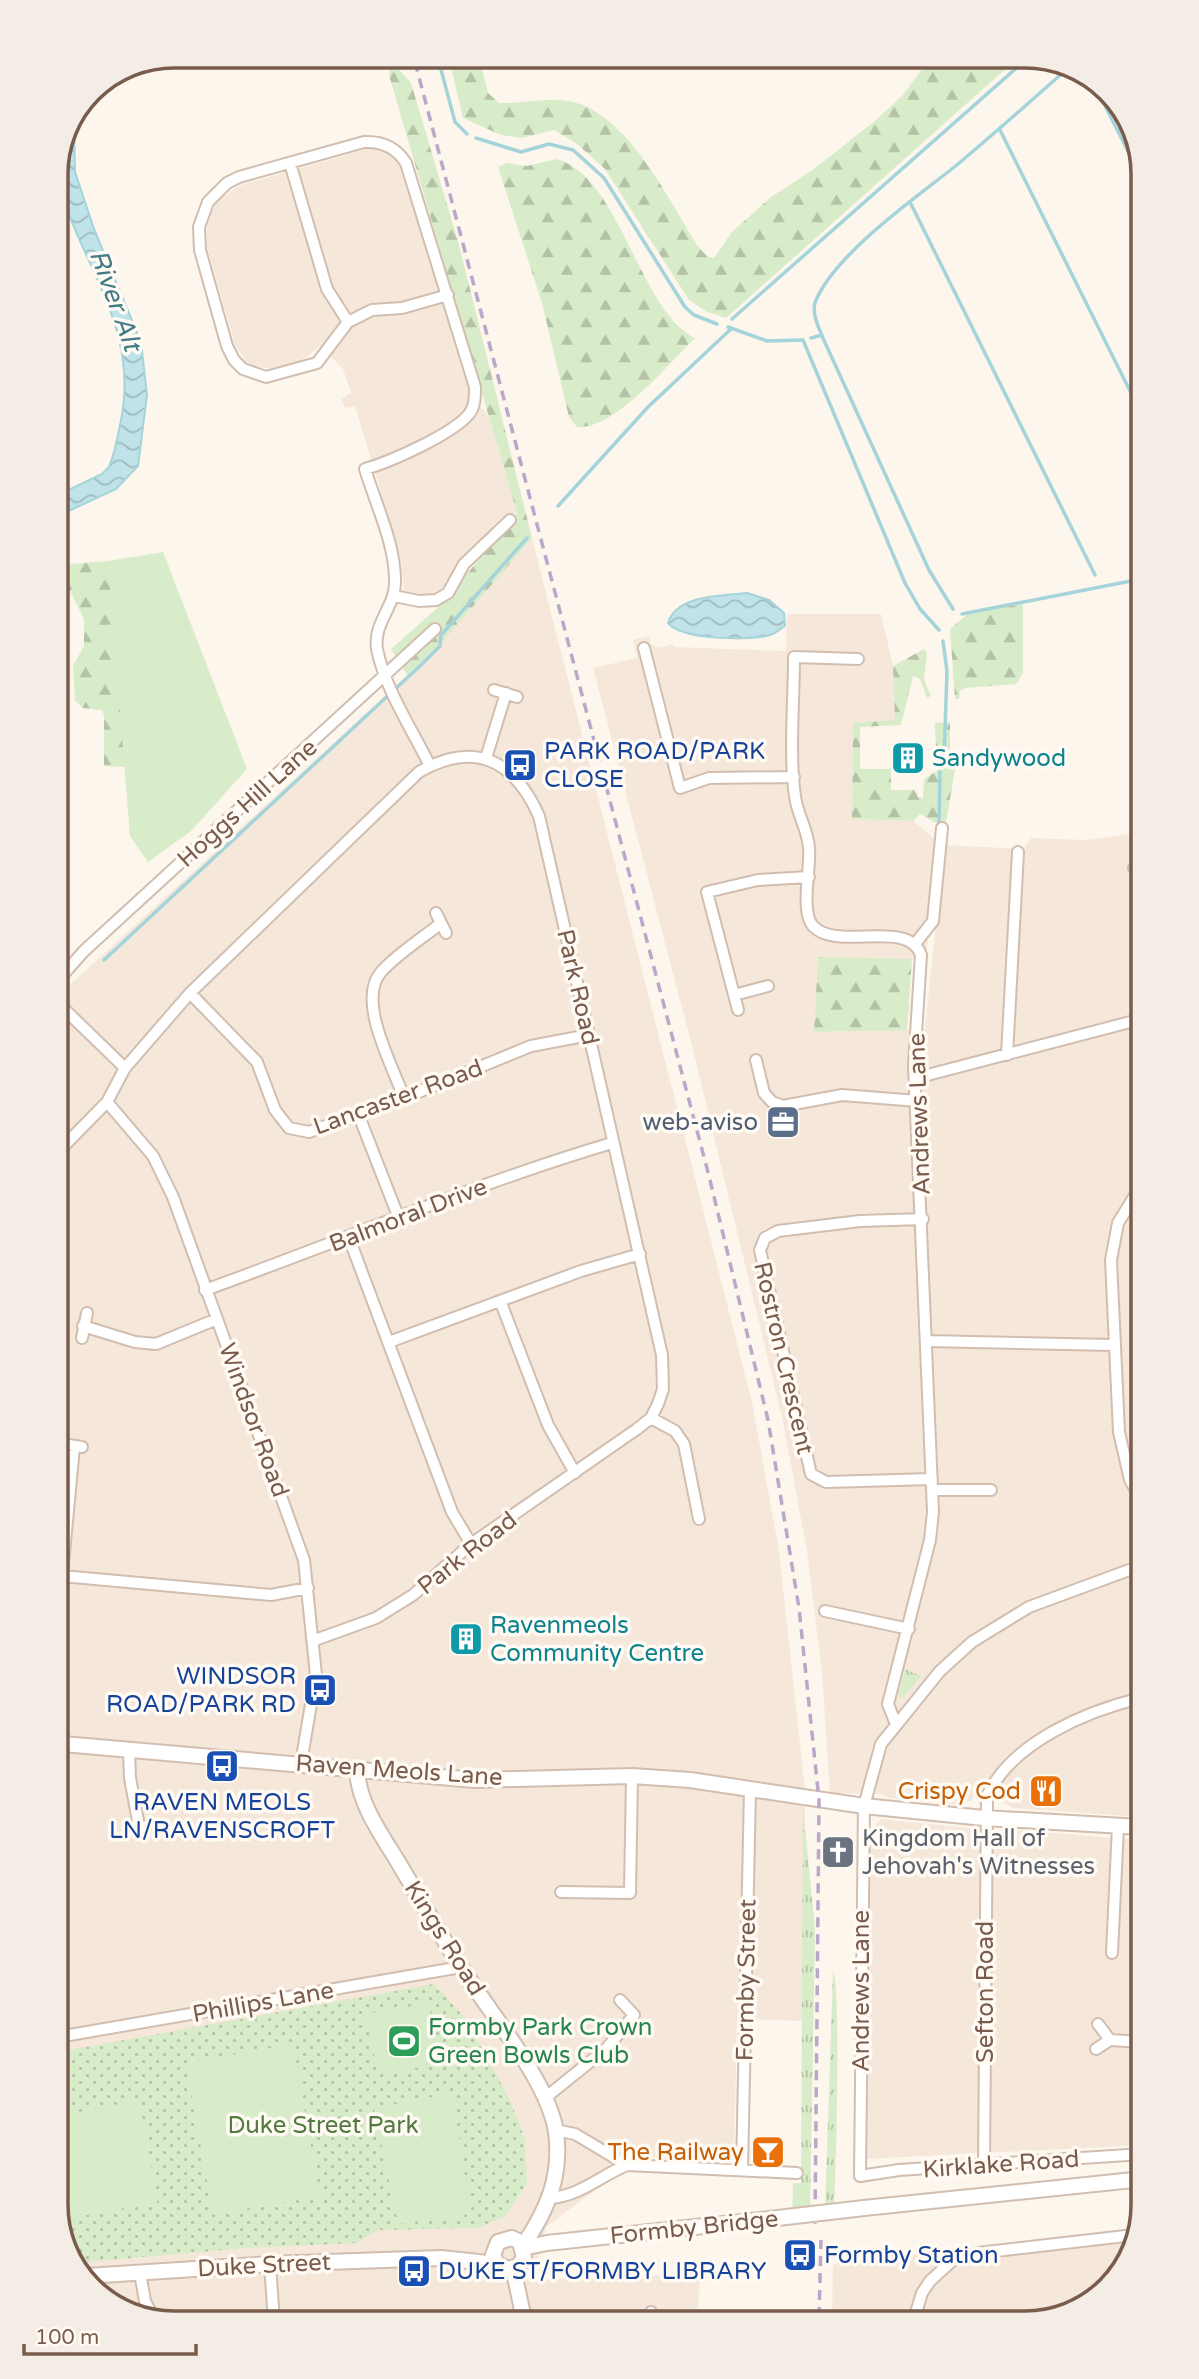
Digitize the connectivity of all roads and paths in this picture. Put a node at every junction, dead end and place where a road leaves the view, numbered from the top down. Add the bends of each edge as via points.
1 (290, 163) junction
2 (448, 295) junction
3 (348, 322) junction
4 (510, 520) dead end
5 (394, 596) junction
6 (435, 629) dead end
7 (644, 648) dead end
8 (858, 659) dead end
9 (386, 676) junction
10 (494, 690) dead end
11 (486, 758) junction
12 (430, 766) junction
13 (794, 776) junction
14 (942, 828) dead end
15 (1018, 852) dead end
16 (808, 877) junction
17 (441, 923) dead end
18 (915, 944) junction
19 (68, 969) edge
20 (768, 986) dead end
21 (190, 993) junction
22 (734, 995) junction
23 (738, 1010) dead end
24 (68, 1013) edge
25 (1131, 1022) edge
26 (589, 1035) junction
27 (1007, 1055) junction
28 (756, 1060) dead end
29 (125, 1068) junction
30 (916, 1078) junction
31 (404, 1098) junction
32 (918, 1101) junction
33 (107, 1102) junction
34 (359, 1116) junction
35 (68, 1142) edge
36 (612, 1143) junction
37 (1131, 1201) edge
38 (398, 1216) junction
39 (923, 1219) junction
40 (349, 1238) junction
41 (640, 1254) junction
42 (205, 1290) junction
43 (501, 1303) junction
44 (87, 1313) dead end
45 (217, 1319) junction
46 (927, 1341) junction
47 (389, 1342) junction
48 (1114, 1345) junction
49 (650, 1418) junction
50 (68, 1445) edge
51 (575, 1473) junction
52 (1131, 1483) edge
53 (932, 1484) junction
54 (991, 1490) dead end
55 (699, 1519) dead end
56 (68, 1527) edge
57 (471, 1544) junction
58 (1131, 1569) edge
59 (68, 1576) edge
60 (308, 1588) junction
61 (825, 1611) dead end
62 (909, 1629) junction
63 (315, 1640) junction
64 (1131, 1702) edge
65 (895, 1722) junction
66 (68, 1744) edge
67 (129, 1749) junction
68 (301, 1763) junction
69 (357, 1771) junction
70 (632, 1776) junction
71 (750, 1790) junction
72 (863, 1806) junction
73 (984, 1818) junction
74 (1118, 1826) junction
75 (147, 1827) dead end
76 (1131, 1827) edge
77 (561, 1892) dead end
78 (1112, 1953) dead end
79 (461, 1968) junction
80 (620, 2000) dead end
81 (1098, 2024) dead end
82 (68, 2035) edge
83 (1110, 2040) junction
84 (1131, 2041) edge
85 (1096, 2049) dead end
86 (545, 2098) junction
87 (555, 2130) junction
88 (1131, 2155) edge
89 (627, 2165) junction
90 (984, 2165) junction
91 (742, 2171) junction
92 (797, 2173) dead end
93 (860, 2176) joint
94 (1131, 2180) edge
95 (551, 2199) junction
96 (864, 2208) joint
97 (1126, 2236) edge
98 (519, 2244) junction
99 (495, 2245) junction
100 (441, 2258) junction
101 (270, 2264) junction
102 (497, 2264) junction
103 (513, 2268) junction
104 (140, 2273) junction
105 (96, 2276) edge
106 (148, 2307) edge
107 (273, 2311) edge
108 (522, 2311) edge
109 (917, 2311) edge

1 - 2 street via 364,142 394,148 405,163
1 - 3 street via 327,289
1 - 3 street via 226,183 201,214 200,250 227,346 243,369 266,377 278,375 317,363
2 - 3 street via 402,308 372,310
2 - 5 street via 475,387 474,407 449,429 393,461 365,470 395,566
4 - 5 street via 464,564 448,593 436,600 419,601
5 - 9 street via 377,635
6 - 9 street, Hoggs Hill Lane
7 - 13 street via 680,788 709,778
8 - 13 street via 794,657
9 - 12 street
9 - 19 street, Hoggs Hill Lane
10 - 11 street via 512,695
11 - 12 street via 449,758
11 - 26 street, Park Road via 514,775 539,816
12 - 21 street
13 - 16 street via 796,805 808,839
14 - 18 street via 933,921
15 - 27 street
16 - 18 street via 807,915 821,933 901,938
16 - 22 street via 758,880 706,892
17 - 31 street via 381,972 372,987 371,1009
18 - 30 street, Andrews Lane via 921,955
20 - 22 street
21 - 29 street
21 - 34 street, Lancaster Road via 257,1062 275,1110 289,1128 309,1132
22 - 23 street
24 - 29 street
25 - 27 street
26 - 31 street, Lancaster Road via 531,1046
26 - 36 street, Park Road
27 - 30 street
28 - 32 street via 764,1093 783,1106 842,1095
29 - 33 street
30 - 32 street, Andrews Lane
31 - 34 street, Lancaster Road
32 - 39 street, Andrews Lane
33 - 35 street
33 - 42 street, Windsor Road via 153,1156 173,1197
34 - 38 street
36 - 38 street, Balmoral Drive
36 - 41 street, Park Road
37 - 48 street via 1113,1241
38 - 40 street, Balmoral Drive
39 - 46 street, Andrews Lane
39 - 53 street, Rostron Crescent via 778,1231 765,1237 760,1250 811,1474 832,1483
40 - 42 street, Balmoral Drive
40 - 47 street
41 - 43 street via 581,1270
41 - 49 street, Park Road via 663,1355 663,1389
42 - 45 street, Windsor Road
43 - 47 street
43 - 51 street via 548,1425
44 - 45 street via 83,1332 156,1343
45 - 60 street, Windsor Road via 297,1537
46 - 48 street
46 - 53 street, Andrews Lane
47 - 57 street via 452,1513
48 - 52 street via 1122,1458
49 - 51 street, Park Road
49 - 55 street via 675,1431 684,1444
50 - 56 street via 78,1447
51 - 57 street, Park Road
53 - 54 street
53 - 62 street, Andrews Lane via 930,1540
57 - 63 street, Park Road via 412,1595 376,1618
58 - 65 street, Andrews Lane via 1062,1592 1003,1621 940,1671
59 - 60 street via 271,1595
60 - 63 street, Windsor Road
61 - 62 street
62 - 65 street, Andrews Lane via 888,1704
63 - 68 street, Windsor Road via 316,1675
64 - 73 street, Sefton Road via 1076,1722 1022,1754 990,1788
65 - 72 street, Andrews Lane via 873,1764
66 - 67 street, Raven Meols Lane
67 - 68 street, Raven Meols Lane
67 - 75 street via 139,1826
68 - 69 street, Raven Meols Lane
69 - 70 street, Raven Meols Lane via 475,1780
69 - 79 street, Kings Road via 362,1798
70 - 71 street, Raven Meols Lane
70 - 77 street via 630,1893
71 - 72 street, Raven Meols Lane
71 - 91 street, Formby Street
72 - 73 street, Raven Meols Lane
72 - 93 street, Andrews Lane
73 - 74 street, Raven Meols Lane
73 - 90 street, Sefton Road
74 - 76 street, Raven Meols Lane
74 - 78 street
79 - 82 street, Phillips Lane
79 - 86 street, Kings Road
80 - 86 street via 634,2015 607,2048
81 - 83 street
83 - 84 street
83 - 85 street
86 - 87 street, Kings Road
87 - 89 street via 575,2134
87 - 95 street, Kings Road via 557,2166
88 - 90 street, Kirklake Road
89 - 91 street
89 - 95 street via 579,2193
90 - 93 street, Kirklake Road
91 - 92 street
94 - 96 street, Kirklake Road
95 - 98 street, Kings Road
96 - 98 street, Formby Bridge, bridge
97 - 109 street via 953,2260 930,2281
98 - 99 street via 502,2239
98 - 103 street via 521,2263
99 - 100 street, Duke Street
99 - 102 street
100 - 101 street, Duke Street
100 - 102 street, Duke Street
101 - 104 street, Duke Street
101 - 107 street
102 - 103 street
103 - 108 street
104 - 105 street, Duke Street
104 - 106 street

